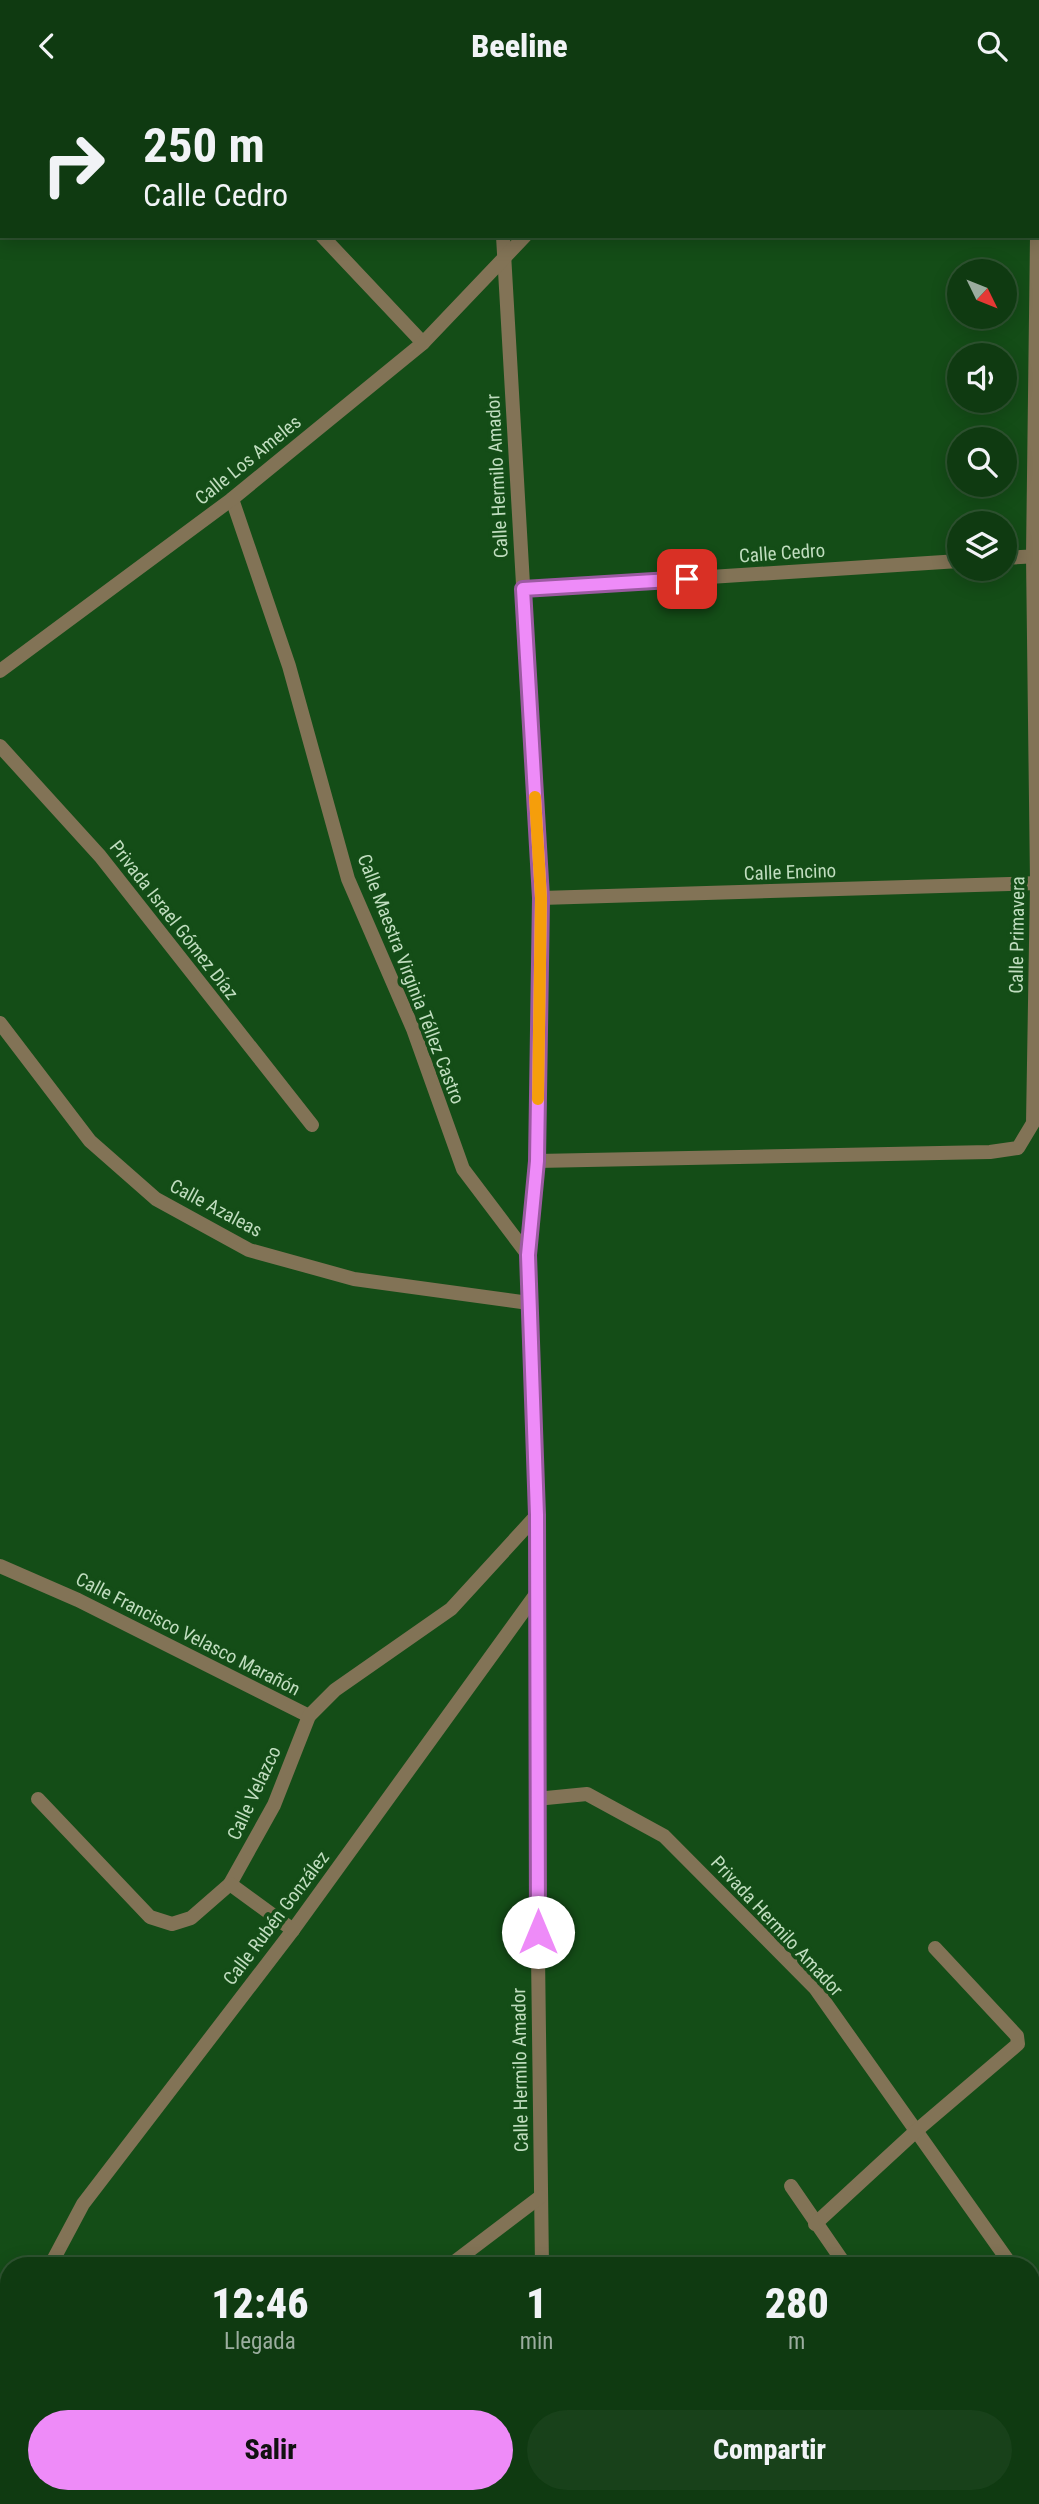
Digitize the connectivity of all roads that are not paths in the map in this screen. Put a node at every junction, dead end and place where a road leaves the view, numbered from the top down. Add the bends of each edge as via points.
1 (324, 238) edge
2 (503, 238) edge
3 (523, 238) edge
4 (1037, 238) edge
5 (503, 261) junction
6 (423, 342) junction
7 (232, 499) junction
8 (1036, 556) edge
9 (1017, 557) edge
10 (947, 562) edge
11 (523, 589) junction
12 (0, 671) edge
13 (0, 746) edge
14 (1038, 883) edge
15 (541, 898) junction
16 (0, 1023) edge
17 (312, 1125) dead end
18 (537, 1161) junction
19 (528, 1255) junction
20 (529, 1303) junction
21 (537, 1515) junction
22 (0, 1566) edge
23 (536, 1594) junction
24 (309, 1716) junction
25 (38, 1799) dead end
26 (536, 1799) junction
27 (230, 1884) junction
28 (293, 1930) junction
29 (935, 1948) dead end
30 (916, 2131) junction
31 (791, 2186) dead end
32 (540, 2197) junction
33 (815, 2224) junction
34 (55, 2257) edge
35 (461, 2257) edge
36 (542, 2257) edge
37 (839, 2257) edge
38 (1005, 2257) edge

1 - 6 street
2 - 5 street, Calle Hermilo Amador
3 - 5 street, Calle Los Ameles
4 - 8 street, Calle Primavera
5 - 6 street, Calle Los Ameles
5 - 11 street, Calle Hermilo Amador
6 - 7 street, Calle Los Ameles
7 - 12 street, Calle Los Ameles
7 - 19 street, Calle Maestra Virginia Téllez Castro via 289,666 348,880 412,1029 463,1169
8 - 9 street
8 - 14 street, Calle Primavera
10 - 11 street, Calle Cedro
11 - 15 street, Calle Hermilo Amador
13 - 17 street, Privada Israel Gómez Díaz via 100,856
14 - 15 street, Calle Encino
14 - 18 street, Calle Primavera via 1033,1123 1018,1148
15 - 18 street, Calle Hermilo Amador
16 - 20 street, Calle Azaleas via 90,1141 156,1199 249,1250 354,1279
18 - 19 street, Calle Hermilo Amador
19 - 20 street, Calle Hermilo Amador
20 - 21 street, Calle Hermilo Amador
21 - 23 street, Calle Hermilo Amador
21 - 24 street, Calle Francisco Velasco Marañón via 451,1609 335,1690
22 - 24 street, Calle Francisco Velasco Marañón
23 - 26 street, Calle Hermilo Amador
23 - 28 street, Calle Rubén González
24 - 27 street, Calle Velazco via 274,1805
25 - 27 street, Calle Velazco via 149,1917 172,1924 191,1918
26 - 30 street, Privada Hermilo Amador via 587,1794 664,1836 815,1988
26 - 32 street, Calle Hermilo Amador
27 - 28 street
28 - 34 street, Calle Rubén González via 83,2204
29 - 30 street via 1017,2036 1018,2044
30 - 33 street
30 - 38 street, Privada Hermilo Amador
31 - 33 street
32 - 35 street
32 - 36 street, Calle Hermilo Amador
33 - 37 street

